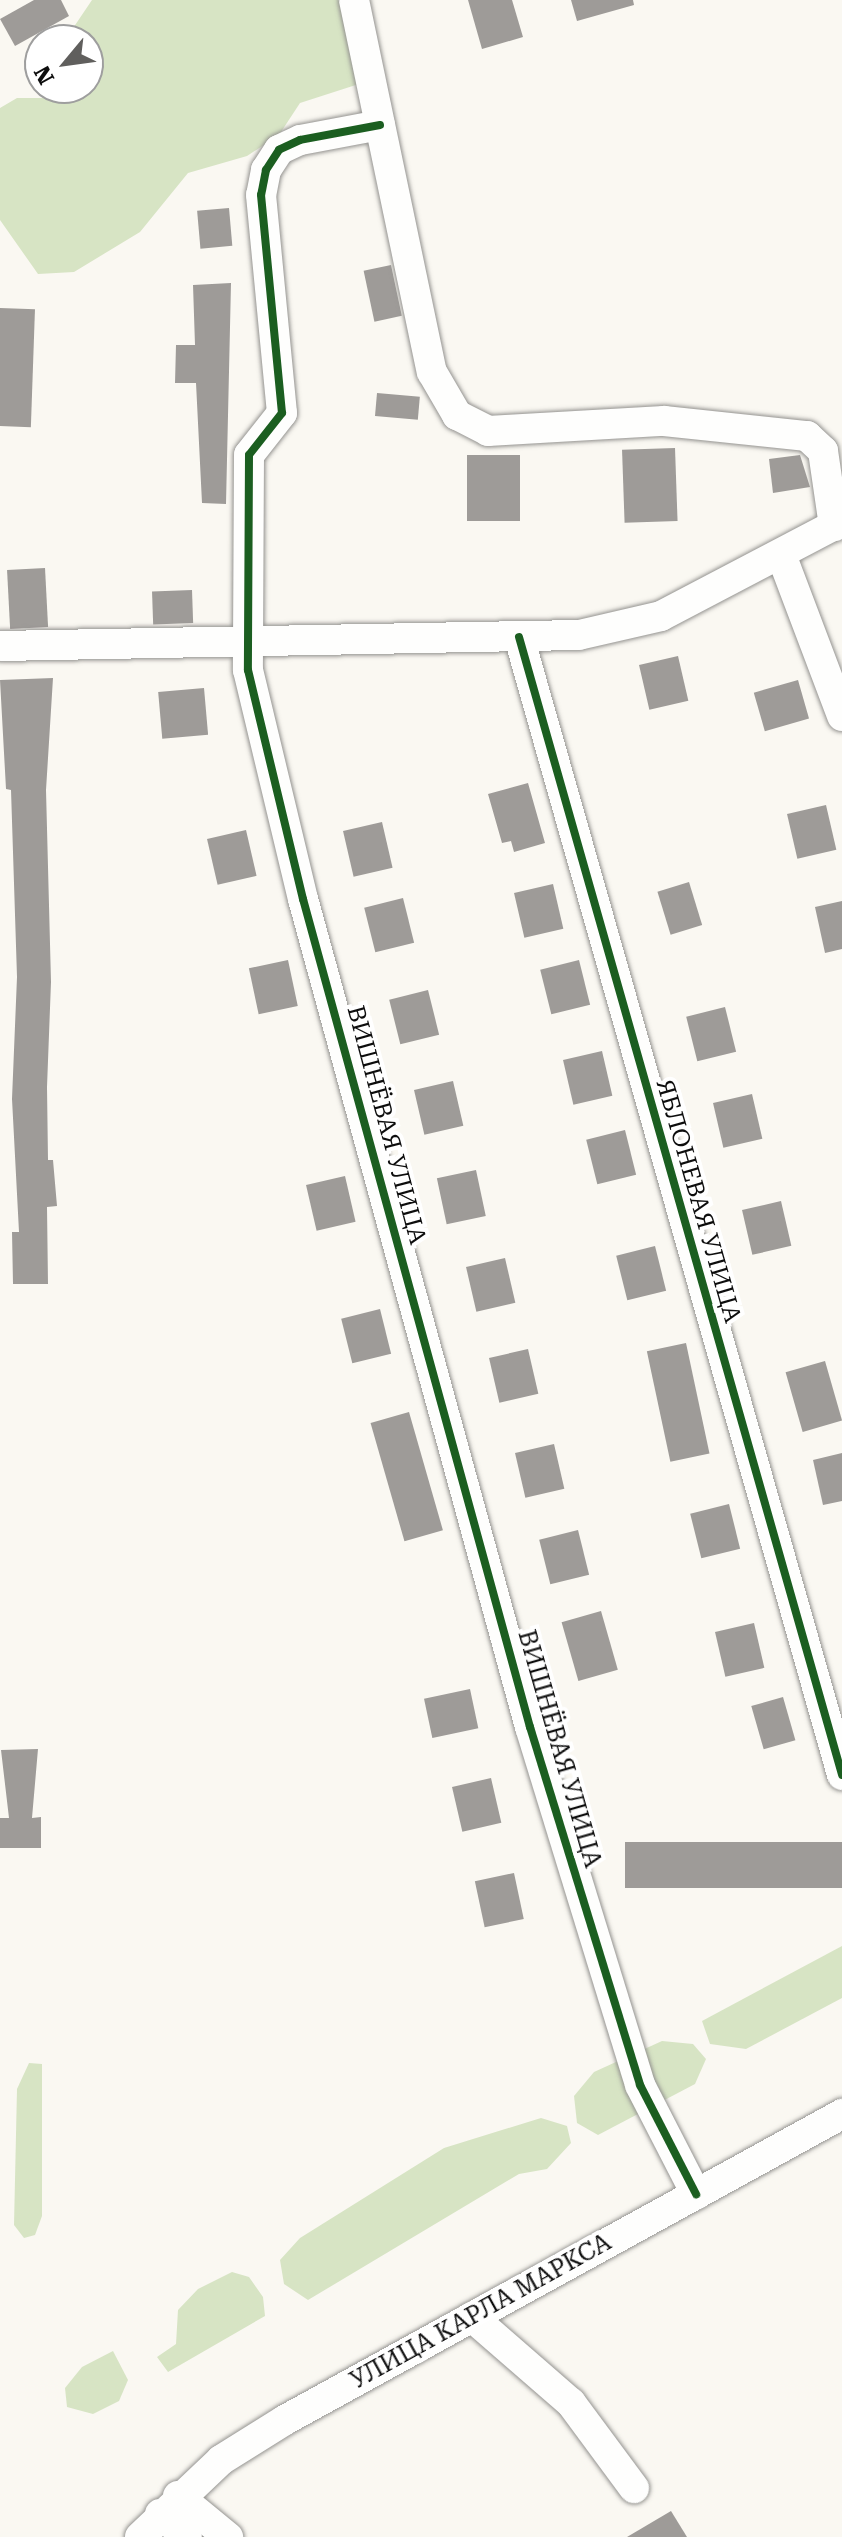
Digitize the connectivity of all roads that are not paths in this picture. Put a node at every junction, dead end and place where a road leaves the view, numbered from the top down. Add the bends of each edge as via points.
1 (354, 0) edge
2 (380, 125) junction
3 (838, 524) edge
4 (782, 557) junction
5 (519, 637) junction
6 (246, 645) junction
7 (0, 646) edge
8 (842, 716) edge
9 (842, 1775) edge
10 (842, 2114) edge
11 (696, 2194) junction
12 (472, 2317) junction
13 (634, 2488) dead end
14 (159, 2516) edge
15 (187, 2537) edge
16 (228, 2537) edge

1 - 2 street
2 - 3 street via 432,372 457,415 488,431 664,421 807,436 823,451
2 - 6 street, ВИШНЁВАЯ УЛИЦА via 300,140 279,150 266,170 261,195 282,413 249,455
3 - 4 street
4 - 5 street via 661,616 579,635
4 - 8 street
5 - 6 street
5 - 9 street, ЯБЛОНЕВАЯ УЛИЦА
6 - 7 street
6 - 11 street, ВИШНЁВАЯ УЛИЦА via 303,899 530,1727 640,2085
10 - 11 street, УЛИЦА КАРЛА МАРКСА
11 - 12 street, УЛИЦА КАРЛА МАРКСА
12 - 13 street via 571,2403
12 - 14 street, УЛИЦА КАРЛА МАРКСА via 285,2420
14 - 15 street
14 - 16 street

